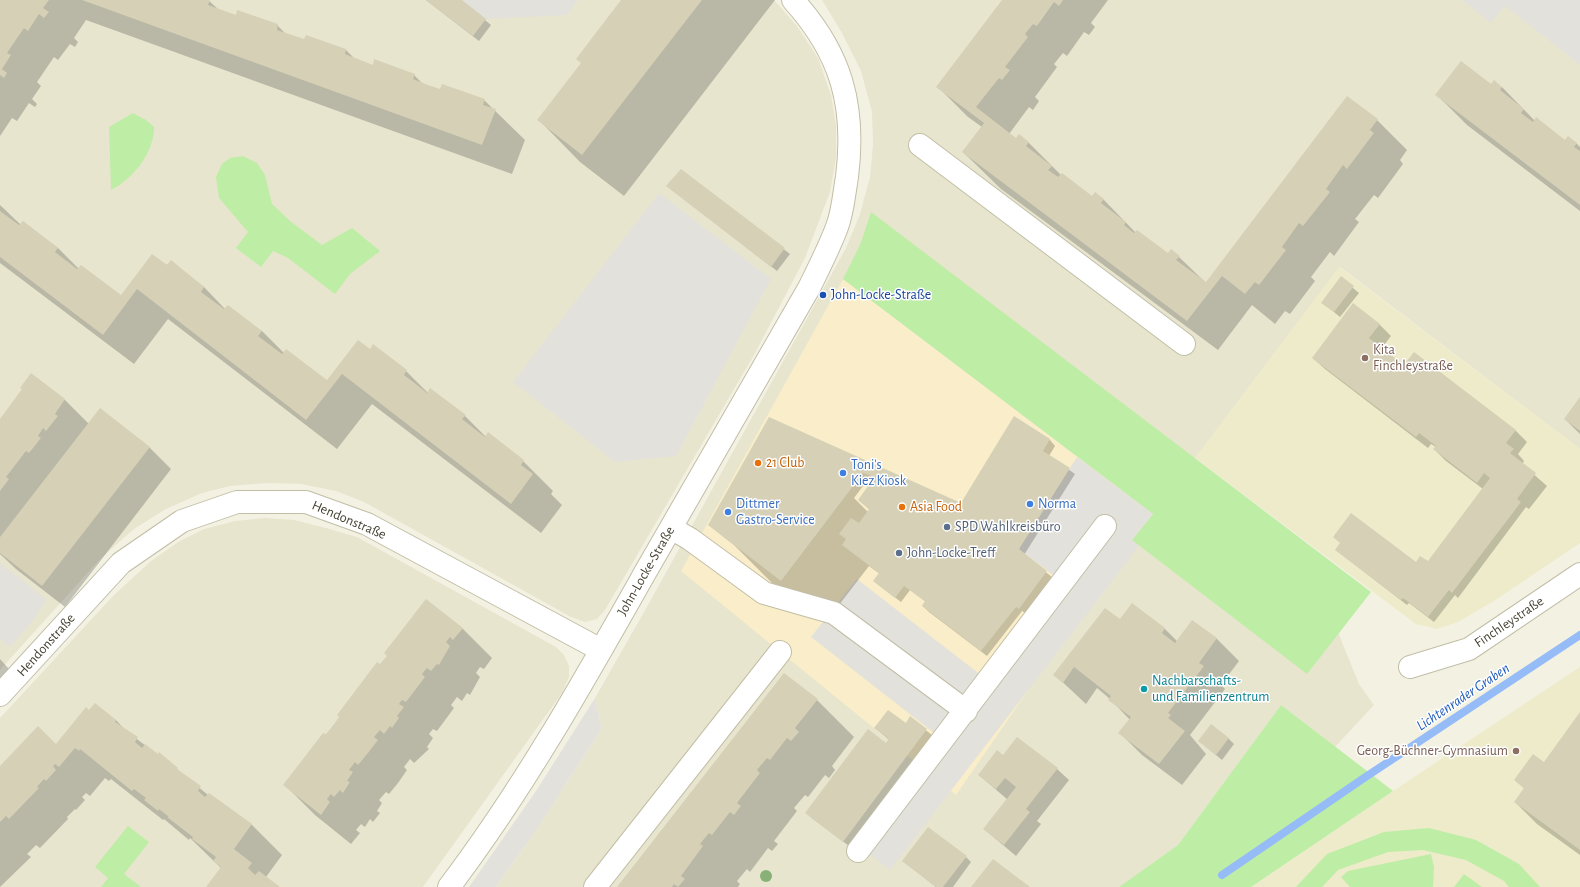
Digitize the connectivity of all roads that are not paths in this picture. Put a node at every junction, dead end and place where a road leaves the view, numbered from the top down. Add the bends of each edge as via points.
1 (793, 0) edge
2 (920, 145) dead end
3 (1184, 344) dead end
4 (1105, 526) dead end
5 (671, 528) junction
6 (1580, 574) edge
7 (601, 650) junction
8 (780, 652) dead end
9 (1410, 667) dead end
10 (0, 695) edge
11 (966, 711) junction
12 (858, 851) dead end
13 (449, 887) edge
14 (595, 887) edge

1 - 5 street, John-Locke-Straße via 822,36 847,98 850,152 843,205 837,226 809,288
2 - 3 street
4 - 11 street
5 - 7 street, John-Locke-Straße
5 - 11 street via 764,593 834,612
6 - 9 street, Finchleystraße via 1469,649
7 - 10 street, Hendonstraße via 368,524 306,502 237,502 182,521 121,563
7 - 13 street, John-Locke-Straße via 543,749 478,849
8 - 14 street
11 - 12 street

